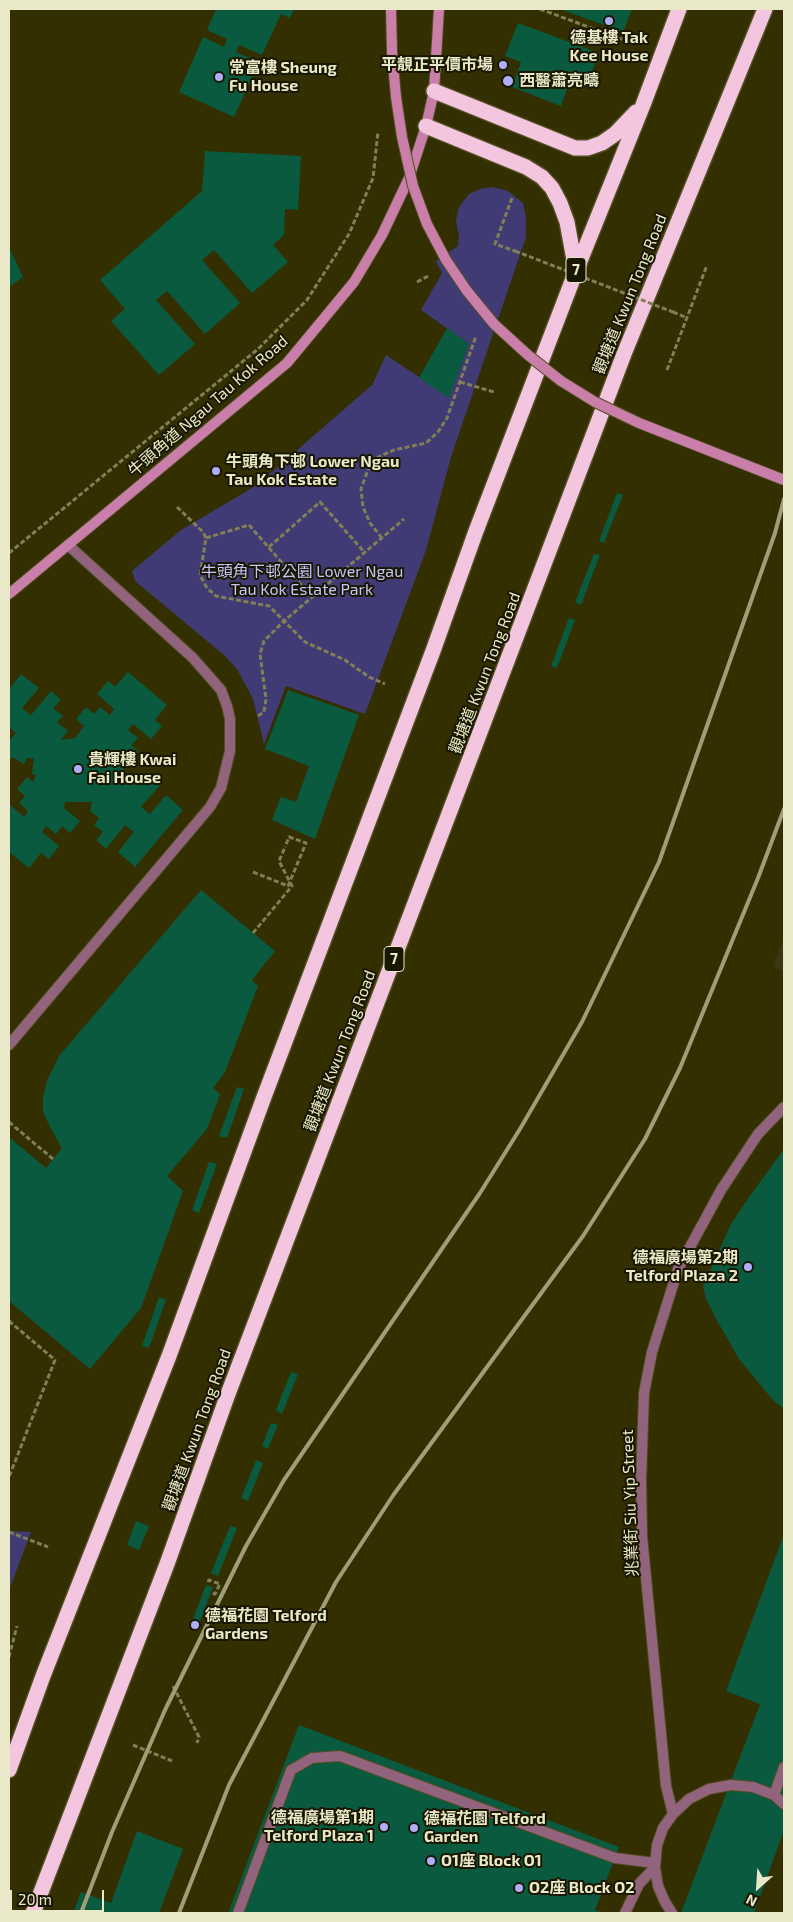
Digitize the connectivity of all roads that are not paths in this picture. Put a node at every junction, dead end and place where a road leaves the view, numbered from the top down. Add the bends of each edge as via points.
1 (391, 9) edge
2 (439, 9) edge
3 (678, 9) edge
4 (765, 9) edge
5 (434, 91) junction
6 (643, 104) junction
7 (426, 126) junction
8 (576, 271) junction
9 (784, 480) edge
10 (68, 546) junction
11 (9, 594) edge
12 (9, 1045) edge
13 (784, 1107) edge
14 (784, 1767) edge
15 (9, 1770) edge
16 (774, 1795) junction
17 (784, 1804) edge
18 (673, 1814) junction
19 (655, 1865) junction
20 (33, 1913) edge
21 (238, 1913) edge
22 (625, 1913) edge
23 (672, 1913) edge

1 - 9 main road, bridge via 396,97 413,186 427,224 446,260 494,324 561,381 595,402 639,423
2 - 5 main road, 牛頭角道 Ngau Tau Kok Road
3 - 6 highway, 7
4 - 20 highway, 觀塘道 Kwun Tong Road / 7 via 624,354
5 - 6 highway via 575,148 602,143
5 - 7 main road, 牛頭角道 Ngau Tau Kok Road
6 - 8 highway, 7
7 - 8 highway via 526,167 542,177 560,203
7 - 10 main road, 牛頭角道 Ngau Tau Kok Road via 409,178 382,236 331,312 286,363
8 - 15 highway, 7 via 172,1348
10 - 11 main road, 牛頭角道 Ngau Tau Kok Road
10 - 12 street via 193,658 222,690 230,719 230,751 221,788 210,807
13 - 18 street, 兆業街 Siu Yip Street via 758,1134 721,1190 678,1269 652,1352 644,1393 642,1536 666,1786
14 - 16 street
16 - 17 street
16 - 18 street via 753,1787 731,1785 709,1789 689,1799
18 - 19 street via 657,1845
19 - 21 street via 615,1858 340,1756 312,1758 291,1770
19 - 22 street via 639,1884
19 - 23 street via 658,1886

